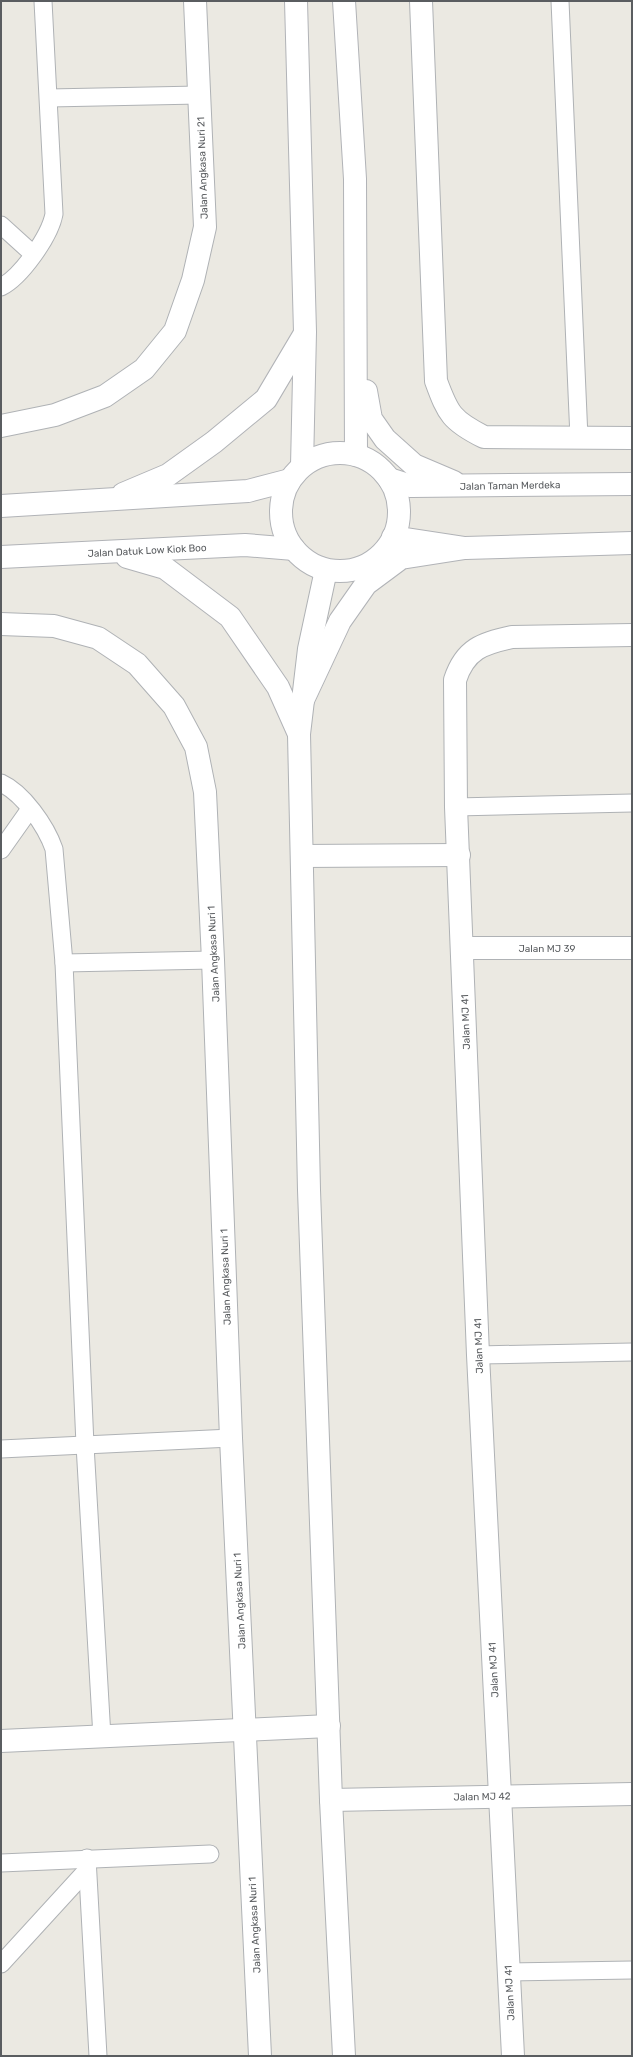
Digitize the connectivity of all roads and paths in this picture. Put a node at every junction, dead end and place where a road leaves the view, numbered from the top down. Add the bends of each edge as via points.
1 (43, 1) edge
2 (196, 1) edge
3 (296, 1) edge
4 (344, 1) edge
5 (421, 1) edge
6 (560, 1) edge
7 (199, 95) junction
8 (49, 98) junction
9 (1, 225) edge
10 (33, 254) junction
11 (1, 287) edge
12 (355, 322) junction
13 (305, 332) junction
14 (1, 426) edge
15 (579, 438) junction
16 (632, 438) edge
17 (356, 455) junction
18 (296, 473) junction
19 (389, 479) junction
20 (632, 484) edge
21 (463, 486) junction
22 (109, 500) junction
23 (1, 506) edge
24 (393, 537) junction
25 (632, 543) edge
26 (465, 548) junction
27 (294, 549) junction
28 (108, 552) junction
29 (1, 556) edge
30 (326, 570) junction
31 (1, 624) edge
32 (632, 635) edge
33 (303, 700) junction
34 (299, 734) junction
35 (1, 783) edge
36 (632, 803) edge
37 (456, 807) junction
38 (30, 809) junction
39 (1, 850) edge
40 (458, 854) junction
41 (302, 856) junction
42 (462, 948) junction
43 (632, 948) edge
44 (213, 960) junction
45 (64, 963) junction
46 (632, 1352) edge
47 (478, 1355) junction
48 (231, 1438) junction
49 (85, 1445) junction
50 (1, 1449) edge
51 (329, 1726) junction
52 (245, 1730) junction
53 (102, 1737) junction
54 (1, 1741) edge
55 (632, 1794) edge
56 (498, 1796) junction
57 (332, 1800) junction
58 (210, 1854) dead end
59 (1, 1863) edge
60 (87, 1864) junction
61 (1, 1964) edge
62 (632, 1970) edge
63 (507, 1972) junction
64 (98, 2056) edge
65 (260, 2056) edge
66 (344, 2056) edge
67 (512, 2056) edge

1 - 8 lane
2 - 7 street, Jalan Angkasa Nuri 21
3 - 13 street
4 - 12 street via 355,179
5 - 15 street via 436,381 446,408 462,426 484,437
6 - 15 lane
7 - 8 lane
7 - 14 street, Jalan Angkasa Nuri 21 via 205,227 194,280 175,331 144,369 105,396 55,415
8 - 10 lane via 54,214
9 - 10 lane
10 - 11 lane via 16,276
12 - 17 street
12 - 21 street via 371,419 385,439 414,465
13 - 18 street
13 - 22 street via 266,399 214,442 168,475
15 - 16 street
17 - 18 street via 337,453 318,456
17 - 19 street via 374,464
18 - 22 street via 248,491
18 - 27 street via 284,493 281,515 286,537
19 - 21 street, Jalan Taman Merdeka via 411,486
19 - 24 street via 397,497 399,518
20 - 21 street, Jalan Taman Merdeka
22 - 23 street
24 - 26 street
24 - 30 street via 382,554 366,566 346,571
25 - 26 street
26 - 33 street via 401,558 366,584 340,621
27 - 28 street, Jalan Datuk Low Kiok Boo via 245,545
27 - 30 street via 308,562
28 - 29 street, Jalan Datuk Low Kiok Boo
28 - 34 street via 165,568 230,617 278,687
30 - 33 street via 309,649
31 - 44 street, Jalan Angkasa Nuri 1 via 54,626 98,638 138,664 174,706 196,746 205,792
32 - 37 street, Jalan MJ 41 via 512,637 496,640 466,656 459,665 454,680
33 - 34 street
34 - 41 street
35 - 38 lane via 12,788
36 - 37 lane
37 - 40 street, Jalan MJ 41
38 - 39 lane
38 - 45 lane via 49,834 54,849
40 - 41 street
40 - 42 street, Jalan MJ 41
41 - 51 street via 309,1190
42 - 43 street, Jalan MJ 39
42 - 47 street, Jalan MJ 41
44 - 45 lane
44 - 48 street, Jalan Angkasa Nuri 1
45 - 49 lane
46 - 47 lane
47 - 56 street, Jalan MJ 41
48 - 49 lane
48 - 52 street, Jalan Angkasa Nuri 1
49 - 50 lane
49 - 53 lane
51 - 52 street
51 - 57 street
52 - 53 street
52 - 65 street, Jalan Angkasa Nuri 1
53 - 54 street
55 - 56 street, Jalan MJ 42
56 - 57 street, Jalan MJ 42
56 - 63 street, Jalan MJ 41
57 - 66 street
58 - 60 lane
59 - 60 lane
60 - 61 lane
60 - 64 lane
62 - 63 lane
63 - 67 street, Jalan MJ 41

